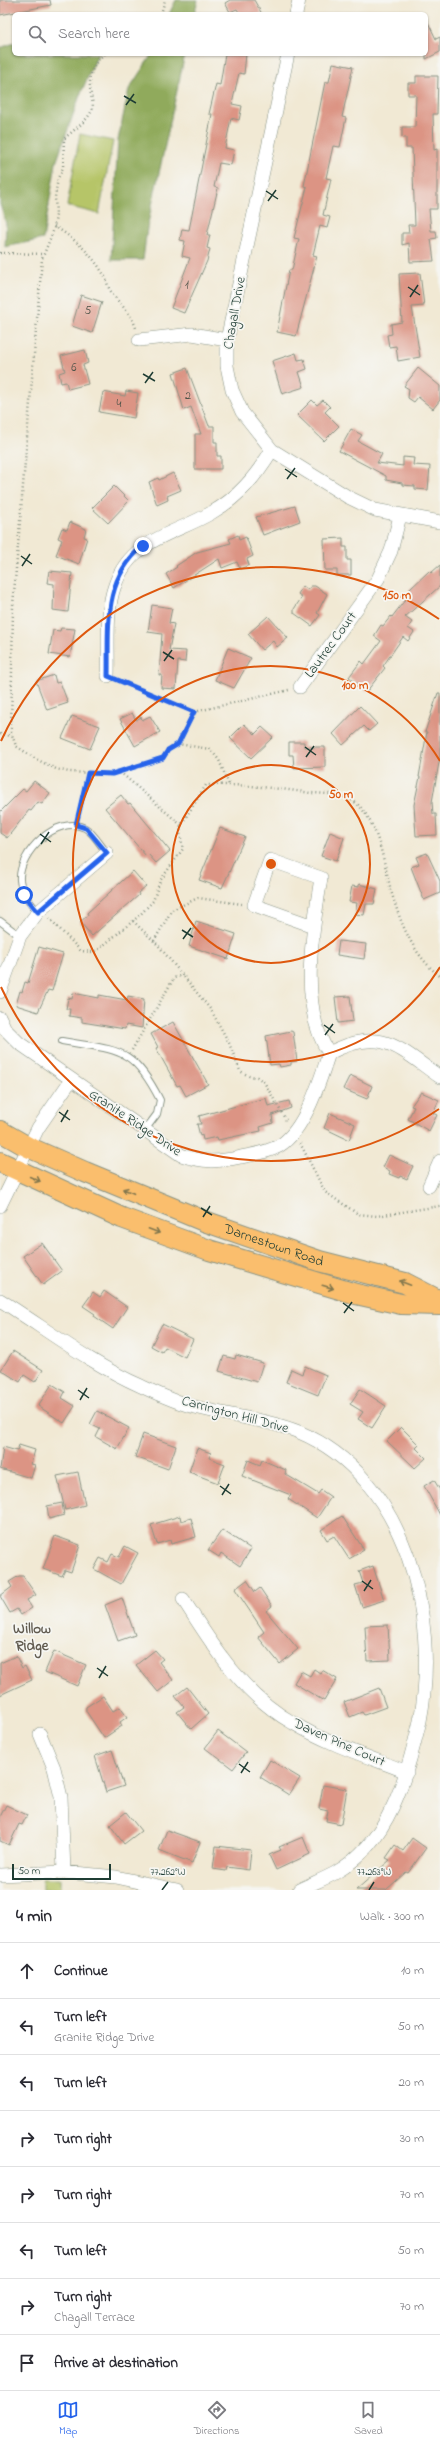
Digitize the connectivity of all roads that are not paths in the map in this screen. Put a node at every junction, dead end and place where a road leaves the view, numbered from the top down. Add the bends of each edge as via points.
1 (299, 0) edge
2 (296, 12) edge
3 (288, 56) edge
4 (139, 340) road end
5 (227, 340) junction
6 (272, 450) junction
7 (400, 516) junction
8 (440, 522) edge
9 (108, 676) road end
10 (300, 687) road end
11 (107, 853) joint
12 (39, 910) junction
13 (0, 921) edge
14 (313, 926) junction
15 (20, 936) junction
16 (0, 992) edge
17 (0, 1018) edge
18 (62, 1041) dead end
19 (329, 1053) junction
20 (440, 1078) edge
21 (71, 1080) junction
22 (145, 1130) junction
23 (0, 1131) edge
24 (28, 1147) junction
25 (440, 1161) edge
26 (8, 1166) edge
27 (429, 1186) dead end
28 (0, 1206) edge
29 (0, 1300) edge
30 (440, 1301) edge
31 (440, 1305) edge
32 (183, 1600) dead end
33 (40, 1734) dead end
34 (407, 1772) junction
35 (64, 1872) junction
36 (0, 1875) edge
37 (177, 1890) edge
38 (299, 1890) edge

1 - 2 street
3 - 5 street, Chagall Drive
4 - 5 street via 192,334
5 - 6 street, Chagall Drive via 227,366 232,390 242,412
6 - 7 street, Chagall Drive via 348,497 375,510
6 - 9 street via 247,486 235,496 212,513 143,546 130,556 121,569 110,607
7 - 8 street, Chagall Drive
7 - 10 street, Lautrec Court via 391,551 378,579
11 - 12 street
11 - 12 lane via 86,828 76,825 60,826 45,835 28,856 20,880 24,895
12 - 15 street
13 - 15 lane
14 - 14 street via 321,878 270,860 254,906
14 - 19 street via 311,992 320,1041
15 - 16 street
17 - 21 street, Granite Ridge Drive via 5,1028 19,1042
18 - 22 lane via 122,1052 137,1063 160,1100 157,1114
19 - 20 street via 353,1042 375,1040 395,1045
19 - 22 street, Granite Ridge Drive via 318,1087 294,1132 279,1146 231,1159 199,1162 181,1155
21 - 22 street, Granite Ridge Drive
21 - 24 street
23 - 24 main road, Darnestown Road
24 - 26 street
30 -> 24 main road, Darnestown Road via 405,1283 319,1261 204,1221
25 - 27 street
26 - 28 street
26 -> 31 main road, Darnestown Road via 122,1218 283,1274 401,1304
29 - 34 street, Carrington Hill Drive via 96,1362 140,1386 193,1407 276,1424 300,1433 336,1452 376,1492 404,1540 417,1578 425,1619 429,1663 426,1697
32 - 34 street, Daven Pine Court via 225,1662 245,1686 268,1707 321,1738
33 - 35 street via 54,1768 61,1797
34 - 38 street, Carrington Hill Drive via 380,1832 347,1865
35 - 36 street
35 - 37 street via 116,1877

